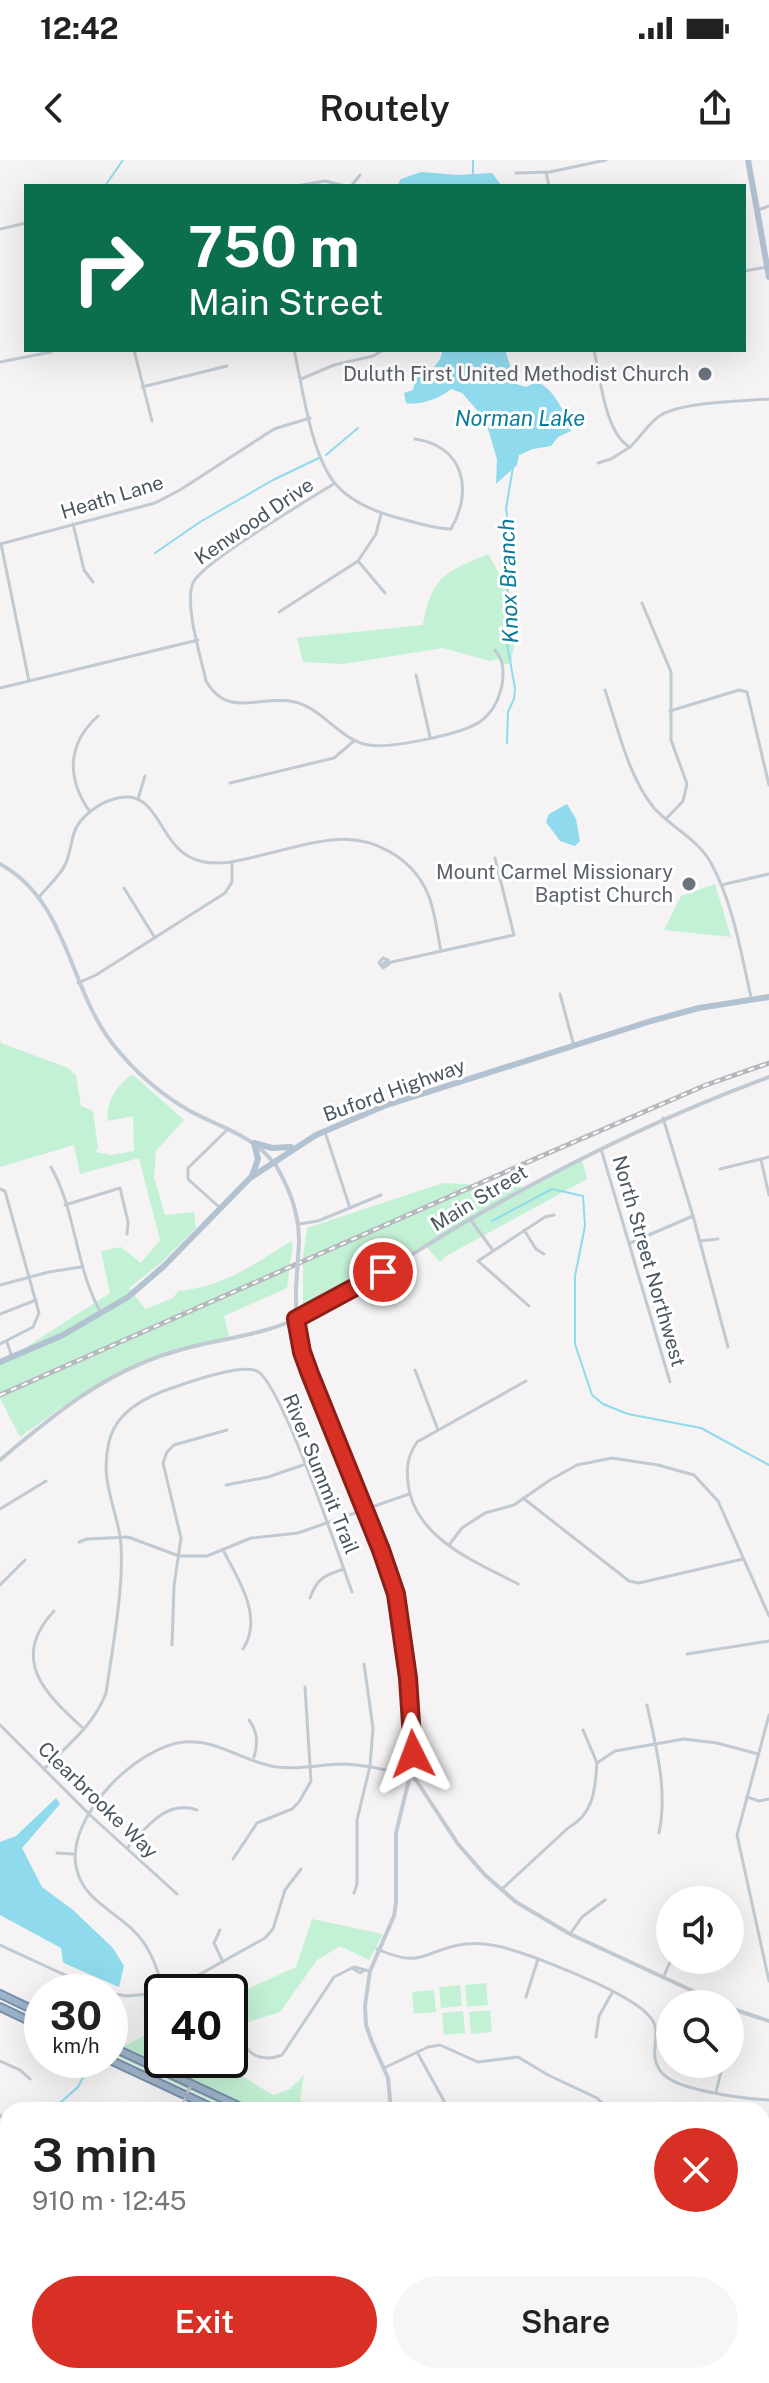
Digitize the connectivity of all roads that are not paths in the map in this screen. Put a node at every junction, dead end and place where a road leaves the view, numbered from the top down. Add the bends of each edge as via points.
1 (606, 160) edge
2 (748, 160) edge
3 (546, 172) junction
4 (516, 173) dead end
5 (360, 175) dead end
6 (308, 184) edge
7 (337, 184) edge
8 (353, 184) edge
9 (549, 184) edge
10 (769, 206) edge
11 (758, 210) junction
12 (24, 223) edge
13 (0, 229) edge
14 (767, 267) edge
15 (746, 271) edge
16 (769, 277) edge
17 (51, 352) dead end
18 (134, 352) edge
19 (294, 352) edge
20 (380, 352) edge
21 (594, 352) edge
22 (0, 362) edge
23 (227, 366) dead end
24 (300, 379) junction
25 (142, 387) junction
26 (769, 399) edge
27 (310, 418) junction
28 (152, 421) dead end
29 (415, 439) dead end
30 (630, 447) junction
31 (598, 463) dead end
32 (335, 483) junction
33 (381, 514) junction
34 (73, 524) junction
35 (0, 544) edge
36 (358, 561) junction
37 (93, 582) dead end
38 (385, 593) dead end
39 (642, 603) dead end
40 (279, 612) dead end
41 (198, 640) junction
42 (495, 650) dead end
43 (416, 675) dead end
44 (29, 681) junction
45 (0, 688) edge
46 (605, 690) dead end
47 (670, 711) junction
48 (98, 716) dead end
49 (430, 737) junction
50 (354, 741) junction
51 (145, 776) dead end
52 (230, 783) dead end
53 (769, 785) edge
54 (138, 799) junction
55 (90, 812) junction
56 (666, 819) junction
57 (495, 858) dead end
58 (232, 862) junction
59 (0, 864) edge
60 (769, 874) edge
61 (721, 885) junction
62 (124, 888) dead end
63 (40, 896) junction
64 (155, 938) junction
65 (441, 951) junction
66 (383, 964) dead end
67 (78, 983) junction
68 (560, 994) dead end
69 (769, 997) edge
70 (751, 999) junction
71 (574, 1046) junction
72 (769, 1077) edge
73 (663, 1118) junction
74 (228, 1129) junction
75 (324, 1131) junction
76 (254, 1143) junction
77 (298, 1146) junction
78 (601, 1149) junction
79 (769, 1157) edge
80 (761, 1160) junction
81 (273, 1162) junction
82 (51, 1167) dead end
83 (720, 1169) dead end
84 (252, 1176) junction
85 (0, 1189) edge
86 (381, 1195) dead end
87 (769, 1195) edge
88 (65, 1205) junction
89 (220, 1208) junction
90 (350, 1208) junction
91 (554, 1215) dead end
92 (693, 1216) junction
93 (470, 1219) junction
94 (299, 1224) junction
95 (524, 1230) junction
96 (127, 1234) dead end
97 (718, 1239) dead end
98 (700, 1241) junction
99 (630, 1243) junction
100 (492, 1250) junction
101 (544, 1254) dead end
102 (81, 1267) junction
103 (30, 1277) junction
104 (0, 1285) edge
105 (36, 1300) junction
106 (529, 1306) dead end
107 (0, 1314) edge
108 (102, 1314) junction
109 (296, 1319) junction
110 (7, 1341) junction
111 (0, 1344) edge
112 (728, 1347) dead end
113 (12, 1357) junction
114 (0, 1362) edge
115 (415, 1370) dead end
116 (526, 1381) dead end
117 (670, 1382) dead end
118 (227, 1430) dead end
119 (438, 1430) junction
120 (0, 1460) edge
121 (306, 1464) junction
122 (46, 1481) dead end
123 (226, 1485) dead end
124 (409, 1494) junction
125 (523, 1498) junction
126 (0, 1509) edge
127 (364, 1510) junction
128 (328, 1523) junction
129 (120, 1537) junction
130 (79, 1542) dead end
131 (449, 1545) junction
132 (223, 1550) junction
133 (179, 1556) junction
134 (744, 1559) junction
135 (25, 1560) dead end
136 (344, 1569) junction
137 (518, 1584) dead end
138 (0, 1585) edge
139 (352, 1592) dead end
140 (310, 1598) dead end
141 (54, 1611) dead end
142 (769, 1616) edge
143 (769, 1641) edge
144 (172, 1645) dead end
145 (243, 1649) dead end
146 (687, 1654) dead end
147 (364, 1664) dead end
148 (305, 1687) dead end
149 (647, 1705) dead end
150 (769, 1715) edge
151 (249, 1720) dead end
152 (0, 1725) edge
153 (84, 1729) junction
154 (583, 1730) dead end
155 (655, 1744) junction
156 (758, 1754) junction
157 (253, 1759) junction
158 (597, 1763) junction
159 (370, 1766) junction
160 (44, 1769) junction
161 (311, 1769) junction
162 (410, 1776) junction
163 (747, 1797) junction
164 (769, 1799) edge
165 (197, 1810) dead end
166 (90, 1815) junction
167 (659, 1833) dead end
168 (127, 1848) junction
169 (57, 1853) dead end
170 (75, 1855) junction
171 (233, 1859) dead end
172 (301, 1869) dead end
173 (501, 1890) junction
174 (354, 1893) dead end
175 (177, 1894) dead end
176 (605, 1900) dead end
177 (220, 1930) dead end
178 (570, 1934) junction
179 (0, 1945) edge
180 (377, 1949) junction
181 (538, 1959) junction
182 (223, 1962) junction
183 (368, 1971) junction
184 (63, 1974) edge
185 (159, 1974) edge
186 (200, 1974) edge
187 (665, 1974) edge
188 (663, 1978) junction
189 (769, 1981) edge
190 (690, 1990) edge
191 (612, 1993) junction
192 (0, 1994) edge
193 (526, 1997) dead end
194 (24, 2005) edge
195 (0, 2007) edge
196 (744, 2013) edge
197 (24, 2018) edge
198 (769, 2021) edge
199 (596, 2037) dead end
200 (248, 2051) edge
201 (417, 2052) junction
202 (128, 2055) edge
203 (0, 2061) edge
204 (384, 2068) junction
205 (128, 2069) edge
206 (720, 2078) edge
207 (30, 2079) dead end
208 (191, 2085) junction
209 (716, 2092) junction
210 (186, 2096) junction
211 (769, 2100) edge
212 (183, 2102) edge
213 (199, 2102) edge
214 (229, 2102) edge
215 (390, 2102) edge
216 (445, 2102) edge
217 (601, 2102) edge

1 - 3 street
2 - 11 main road
3 - 4 street
3 - 9 street
5 - 8 street
6 - 7 street
10 - 11 street
11 - 14 main road
12 - 13 street
14 - 15 street
14 - 16 main road
17 - 22 street
18 - 25 street
19 - 24 street
20 - 24 street
21 - 30 street via 611,425
23 - 25 street
24 - 27 street
25 - 28 street
26 - 30 street via 668,412
27 - 32 street via 324,466
27 - 34 street, Heath Lane via 274,429 155,503
29 - 33 street via 444,448 462,477 451,529
30 - 31 street
32 - 33 street
32 - 41 street, Kenwood Drive via 200,573 190,600
33 - 36 street via 376,534
34 - 35 street, Heath Lane
34 - 37 street via 84,570
35 - 44 street
36 - 38 street
36 - 40 street
39 - 47 street via 671,672
41 - 44 street
41 - 50 street, Kenwood Drive via 206,681 218,697 232,704 298,703
42 - 49 street via 503,679 488,715 466,729
43 - 49 street
44 - 45 street
46 - 56 street via 642,789
47 - 53 street via 744,690
47 - 56 street via 673,747 687,791
48 - 55 street via 72,765 77,793
49 - 50 street via 391,746
50 - 52 street via 334,758
51 - 54 street
54 - 55 street via 117,798
54 - 58 street via 156,812 181,853 203,862
55 - 63 street via 74,830 66,862
56 - 61 street via 699,847
57 - 65 street via 514,935
58 - 64 street via 232,882 225,893
58 - 65 street via 333,839 384,848 402,859 428,894
59 - 63 main road
60 - 61 street
61 - 70 street
62 - 64 street
63 - 67 main road
64 - 67 street
65 - 66 street
67 - 74 main road via 100,1026 129,1063 187,1109
68 - 71 street
69 - 70 main road, Buford Highway
70 - 71 main road, Buford Highway via 699,1008
71 - 75 main road, Buford Highway via 384,1106
72 - 73 street, Main Street
73 - 78 street, Main Street
73 - 92 street
74 - 76 main road
74 - 89 street via 188,1168 188,1179
75 - 77 main road, Buford Highway
75 - 90 street
76 - 77 main road via 281,1149
76 - 81 main road
76 - 84 main road via 258,1159
77 - 81 main road, Buford Highway
78 - 93 street, Main Street
78 - 99 street, North Street Northwest
79 - 80 street
80 - 83 street
80 - 87 street
81 - 84 main road, Buford Highway
81 - 94 street via 293,1198
82 - 88 street
84 - 89 main road, Buford Highway
85 - 103 street via 5,1191
86 - 90 street
88 - 96 street via 120,1188
88 - 102 street
89 - 108 main road, Buford Highway via 164,1266
90 - 94 street
91 - 95 street
92 - 98 street
92 - 99 street
93 - 100 street
93 - 109 street, Main Street
94 - 109 street, bridge
95 - 100 street
95 - 101 street
97 - 98 street
98 - 112 street
99 - 117 street, North Street Northwest
100 - 106 street via 478,1261
102 - 103 street
102 - 108 street
103 - 104 street
103 - 105 street
105 - 107 street
105 - 110 street via 37,1323
108 - 113 main road, Buford Highway
109 - 120 street, Main Street via 128,1369 56,1413
109 - 127 street via 302,1352
110 - 111 street
110 - 113 street
113 - 114 main road, Buford Highway
115 - 119 street
116 - 119 street
118 - 133 street via 174,1445 165,1457 164,1473 181,1538
119 - 124 street via 417,1442 408,1456
121 - 123 street
121 - 128 street, River Summit Trail
121 - 129 street, River Summit Trail via 266,1377 257,1371 248,1368 162,1391 114,1424 105,1468
122 - 126 street
124 - 127 street
124 - 131 street via 425,1527
125 - 131 street via 485,1513 462,1528
125 - 134 street via 629,1581
125 - 134 street via 595,1460 612,1458 678,1470 694,1475 718,1501
127 - 128 street
127 - 162 street via 400,1613 412,1723
128 - 132 street via 298,1533 251,1538
128 - 136 street, River Summit Trail
129 - 130 street
129 - 133 street
129 - 153 street, River Summit Trail via 106,1693
131 - 137 street
132 - 133 street
132 - 145 street via 249,1607 251,1636
133 - 144 street
134 - 142 street
135 - 138 street
136 - 139 street, River Summit Trail
136 - 140 street via 315,1582
141 - 153 street via 33,1643 34,1667 47,1692
143 - 146 street
147 - 159 street via 373,1712
148 - 161 street
149 - 155 street
150 - 156 street
151 - 157 street via 256,1728
152 - 160 street, Clearbrooke Way
153 - 160 street, River Summit Trail
154 - 158 street
155 - 156 street via 701,1740
155 - 158 street via 615,1751
155 - 167 street via 663,1806
156 - 163 street
157 - 161 street via 274,1767
157 - 166 street via 207,1744 159,1748 129,1766
158 - 173 street via 585,1815
159 - 161 street
159 - 162 street
159 - 174 street via 357,1820
160 - 166 street, Clearbrooke Way
161 - 171 street via 311,1781 299,1802 257,1823
162 - 173 street via 458,1844
162 - 180 street via 396,1833 394,1916
163 - 164 street
163 - 189 street via 738,1851
165 - 168 street via 177,1807 161,1813
166 - 168 street, Clearbrooke Way
166 - 170 street
168 - 175 street, Clearbrooke Way
169 - 170 street
170 - 185 street via 89,1894 130,1927
172 - 182 street via 285,1890 270,1933
173 - 178 street
176 - 178 street
177 - 182 street via 214,1943
178 - 188 street
179 - 184 street
180 - 181 street via 406,1960 454,1946 486,1944
180 - 183 street
181 - 191 street
181 - 193 street
182 - 186 street
183 - 200 street via 352,1968 334,1977 282,2055 267,2059
183 - 204 street via 366,2025
187 - 188 street
188 - 190 street
191 - 199 street via 599,2016
191 - 209 street via 652,2019 661,2073 682,2085
192 - 194 highway
195 - 197 highway
196 - 198 street
201 - 204 street
201 - 216 street
201 - 217 street via 440,2045 478,2062 518,2057
202 - 208 highway
203 - 207 street
204 - 215 street
205 - 210 highway
206 - 209 street
208 - 210 street
208 - 214 highway
209 - 211 street
210 - 212 street
210 - 213 highway

